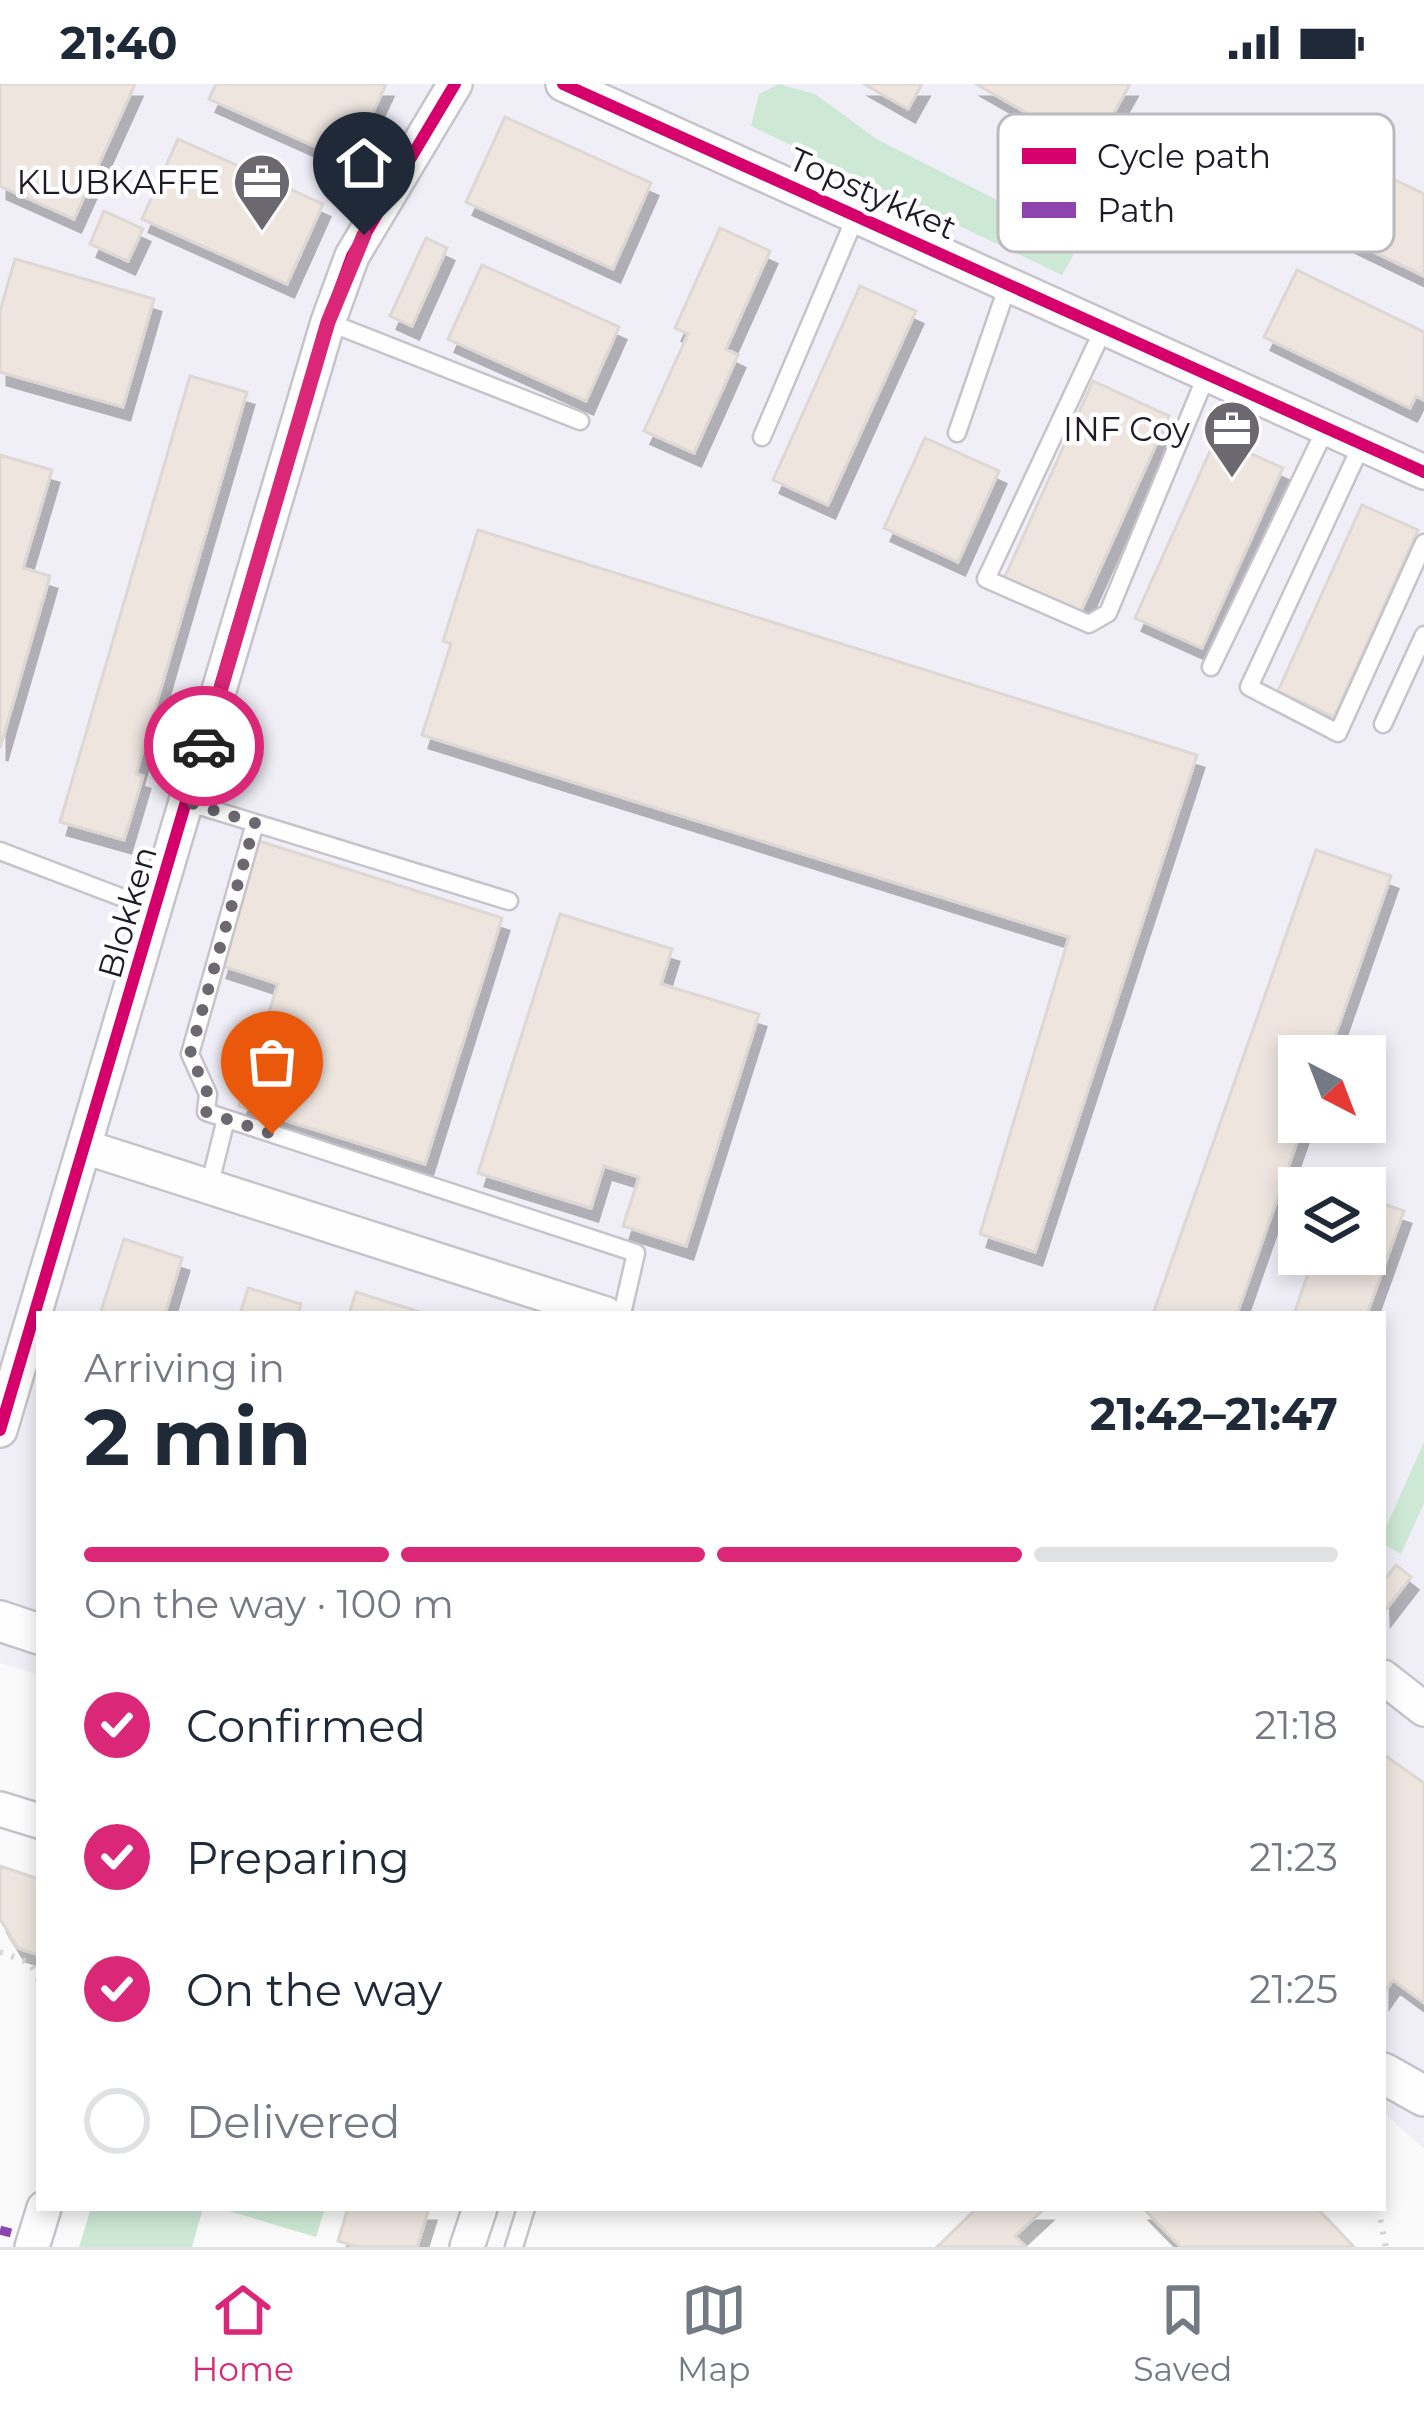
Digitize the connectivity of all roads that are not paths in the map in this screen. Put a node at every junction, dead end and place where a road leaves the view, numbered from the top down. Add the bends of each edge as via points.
1 (455, 84) edge
2 (562, 84) edge
3 (856, 216) junction
4 (1009, 282) junction
5 (328, 322) junction
6 (1104, 328) junction
7 (1208, 374) junction
8 (580, 421) dead end
9 (1325, 428) junction
10 (957, 433) dead end
11 (762, 437) dead end
12 (1362, 444) junction
13 (1424, 472) edge
14 (1424, 543) edge
15 (1424, 635) edge
16 (1210, 667) dead end
17 (1383, 724) dead end
18 (187, 802) junction
19 (255, 823) junction
20 (0, 851) edge
21 (508, 901) dead end
22 (155, 910) junction
23 (226, 1119) junction
24 (85, 1147) junction
25 (209, 1187) junction
26 (597, 1311) edge
27 (623, 1311) edge
28 (7, 1381) edge
29 (0, 1430) edge
30 (0, 1622) edge
31 (36, 1633) edge
32 (1386, 1679) edge
33 (1424, 1709) edge
34 (0, 1809) edge
35 (36, 1820) edge
36 (1386, 2075) edge
37 (1424, 2096) edge
38 (43, 2211) edge
39 (479, 2211) edge
40 (525, 2211) edge
41 (32, 2247) edge
42 (467, 2247) edge
43 (514, 2247) edge

1 - 5 street, Blokken via 352,256
2 - 3 street, Topstykket
3 - 4 street, Topstykket
3 - 11 lane
4 - 6 street, Topstykket
4 - 10 lane
5 - 8 lane
5 - 18 street, Blokken
6 - 7 street, Topstykket
6 - 7 lane via 986,580 1089,624 1108,613
7 - 9 street, Topstykket
9 - 12 street, Topstykket
9 - 16 lane
12 - 13 street, Topstykket
12 - 14 lane via 1249,687 1338,733
15 - 17 lane
18 - 19 lane
18 - 22 street, Blokken
19 - 21 lane
19 - 23 lane via 190,1054 208,1094 206,1112
20 - 22 lane, Blokken
22 - 24 street, Blokken
23 - 25 lane
23 - 27 lane via 636,1252
24 - 25 street
24 - 28 street, Blokken
25 - 26 street
28 - 29 street, Blokken
30 - 31 street
32 - 33 street
34 - 35 street
36 - 37 street
38 - 41 street
39 - 42 street
40 - 43 lane

